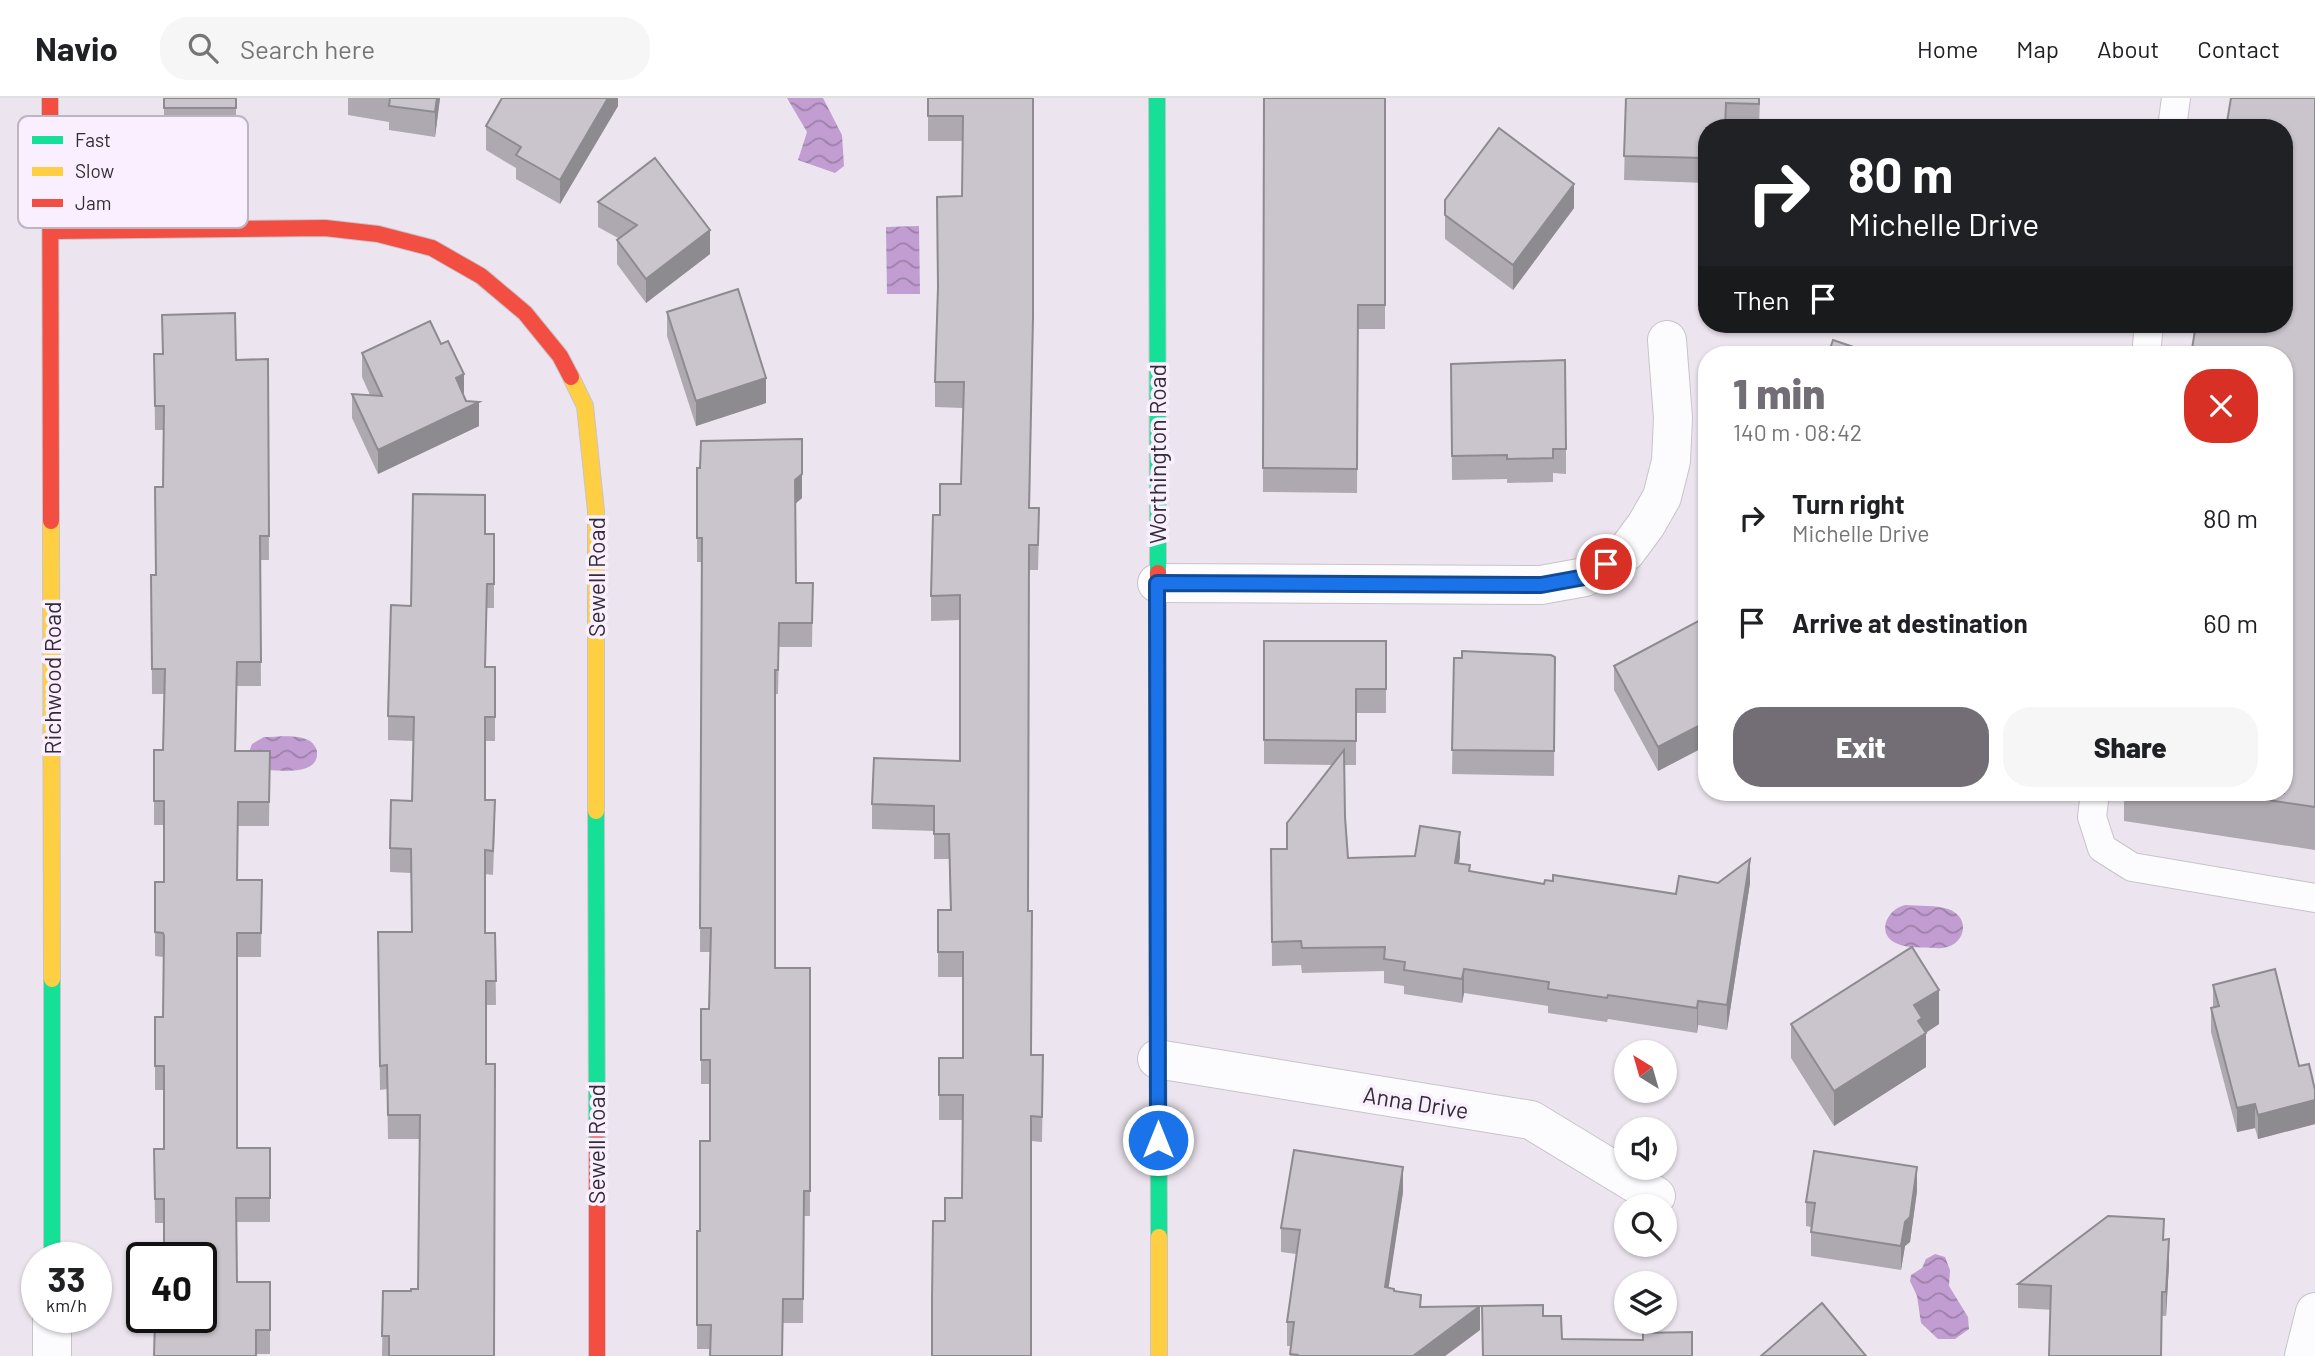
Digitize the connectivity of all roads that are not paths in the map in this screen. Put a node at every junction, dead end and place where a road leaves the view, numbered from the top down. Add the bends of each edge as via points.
1 (50, 98) edge
2 (1157, 98) edge
3 (2176, 98) edge
4 (50, 116) edge
5 (2173, 119) edge
6 (52, 228) edge
7 (52, 231) junction
8 (1667, 340) dead end
9 (1157, 583) junction
10 (2094, 801) edge
11 (2315, 898) edge
12 (1157, 1059) junction
13 (1653, 1194) edge
14 (52, 1242) edge
15 (2315, 1312) edge
16 (52, 1333) edge
17 (52, 1356) edge
18 (597, 1356) edge
19 (1158, 1356) edge
20 (2304, 1356) edge

1 - 4 street, Richwood Road
2 - 9 street, Worthington Road
3 - 5 lane
6 - 7 street, Richwood Road
7 - 14 street, Richwood Road
7 - 18 street, Sewell Road via 325,229 378,234 432,248 481,276 525,313 560,356 585,406 596,511
8 - 9 street via 1673,418 1671,461 1662,497 1626,552 1585,577 1541,585
9 - 12 street, Worthington Road
10 - 11 lane via 2092,817 2102,848 2133,867
12 - 13 street, Anna Drive via 1531,1121
12 - 19 street, Worthington Road
15 - 20 street
16 - 17 street

